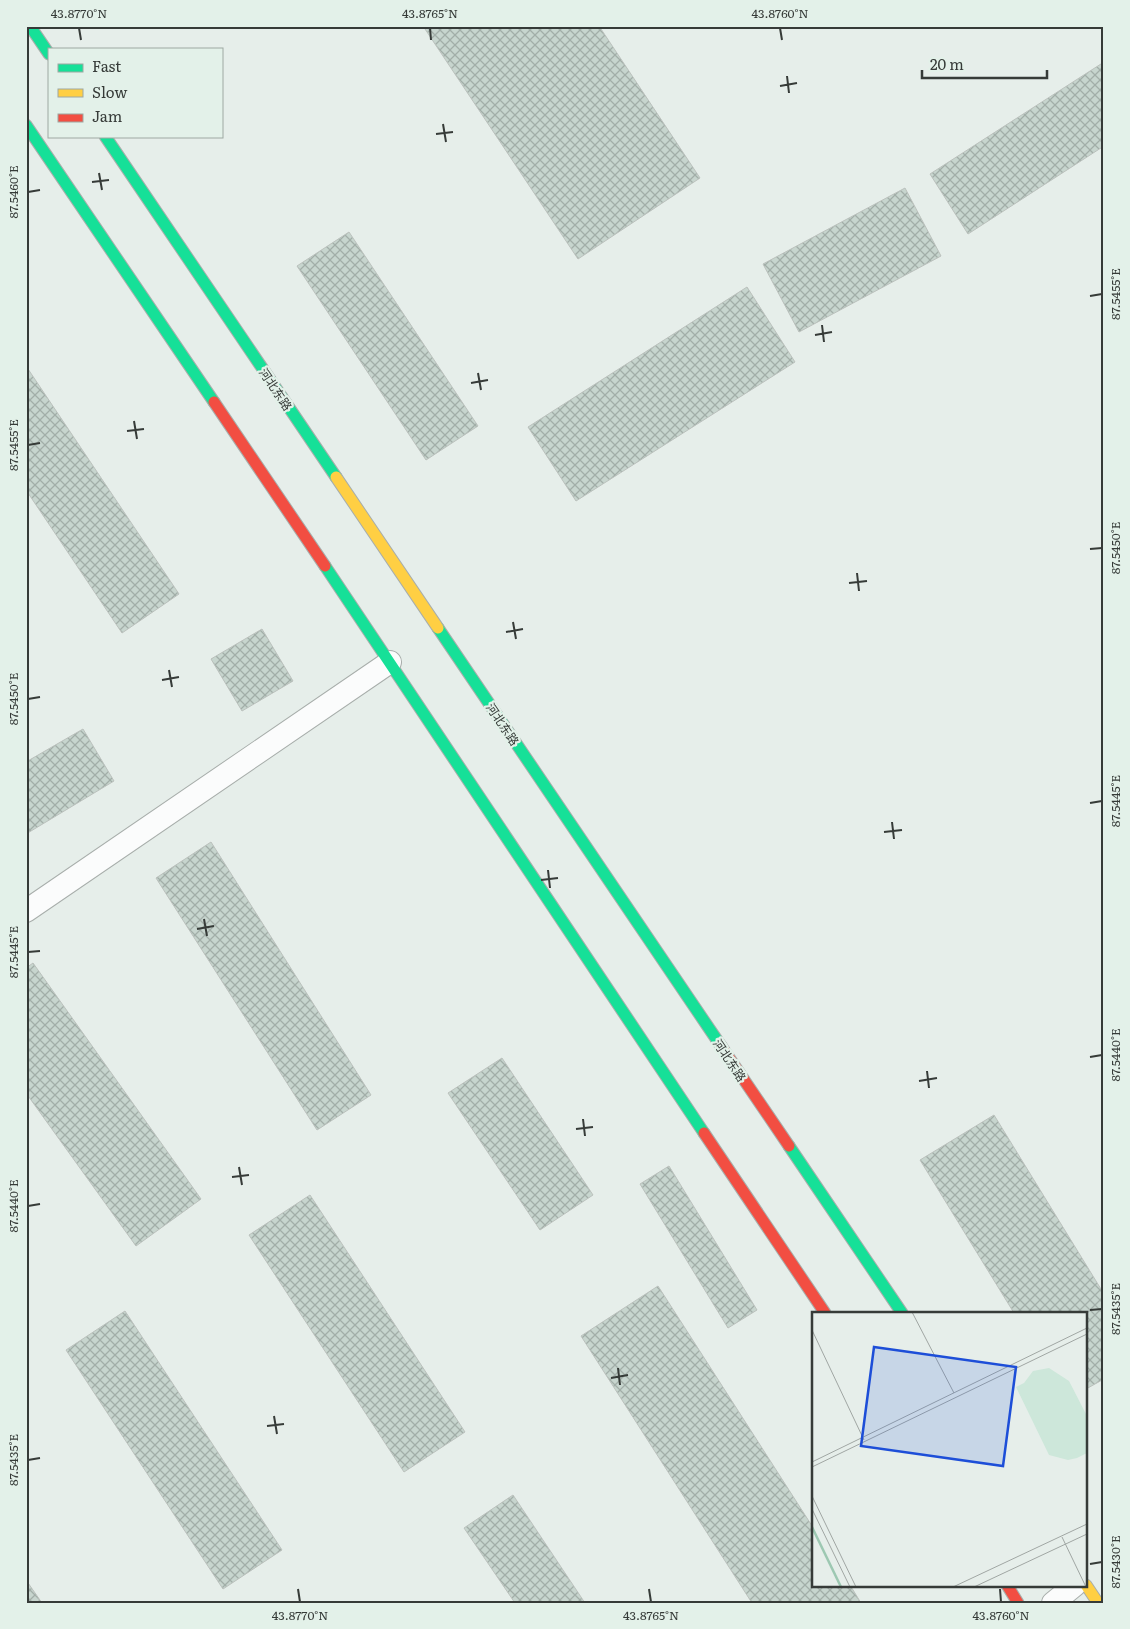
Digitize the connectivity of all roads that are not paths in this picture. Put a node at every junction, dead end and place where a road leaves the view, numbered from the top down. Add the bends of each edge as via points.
1 (30, 26) edge
2 (48, 53) edge
3 (26, 126) edge
4 (106, 138) edge
5 (390, 662) junction
6 (26, 911) edge
7 (824, 1312) edge
8 (901, 1312) edge
9 (1008, 1586) edge
10 (1074, 1586) edge
11 (1087, 1586) edge
12 (1018, 1603) edge
13 (1053, 1603) edge
14 (1098, 1603) edge

1 - 2 main road
3 - 5 main road
4 - 8 main road, 河北东路
5 - 6 lane
5 - 7 main road
9 - 12 main road
10 - 13 lane
11 - 14 main road

